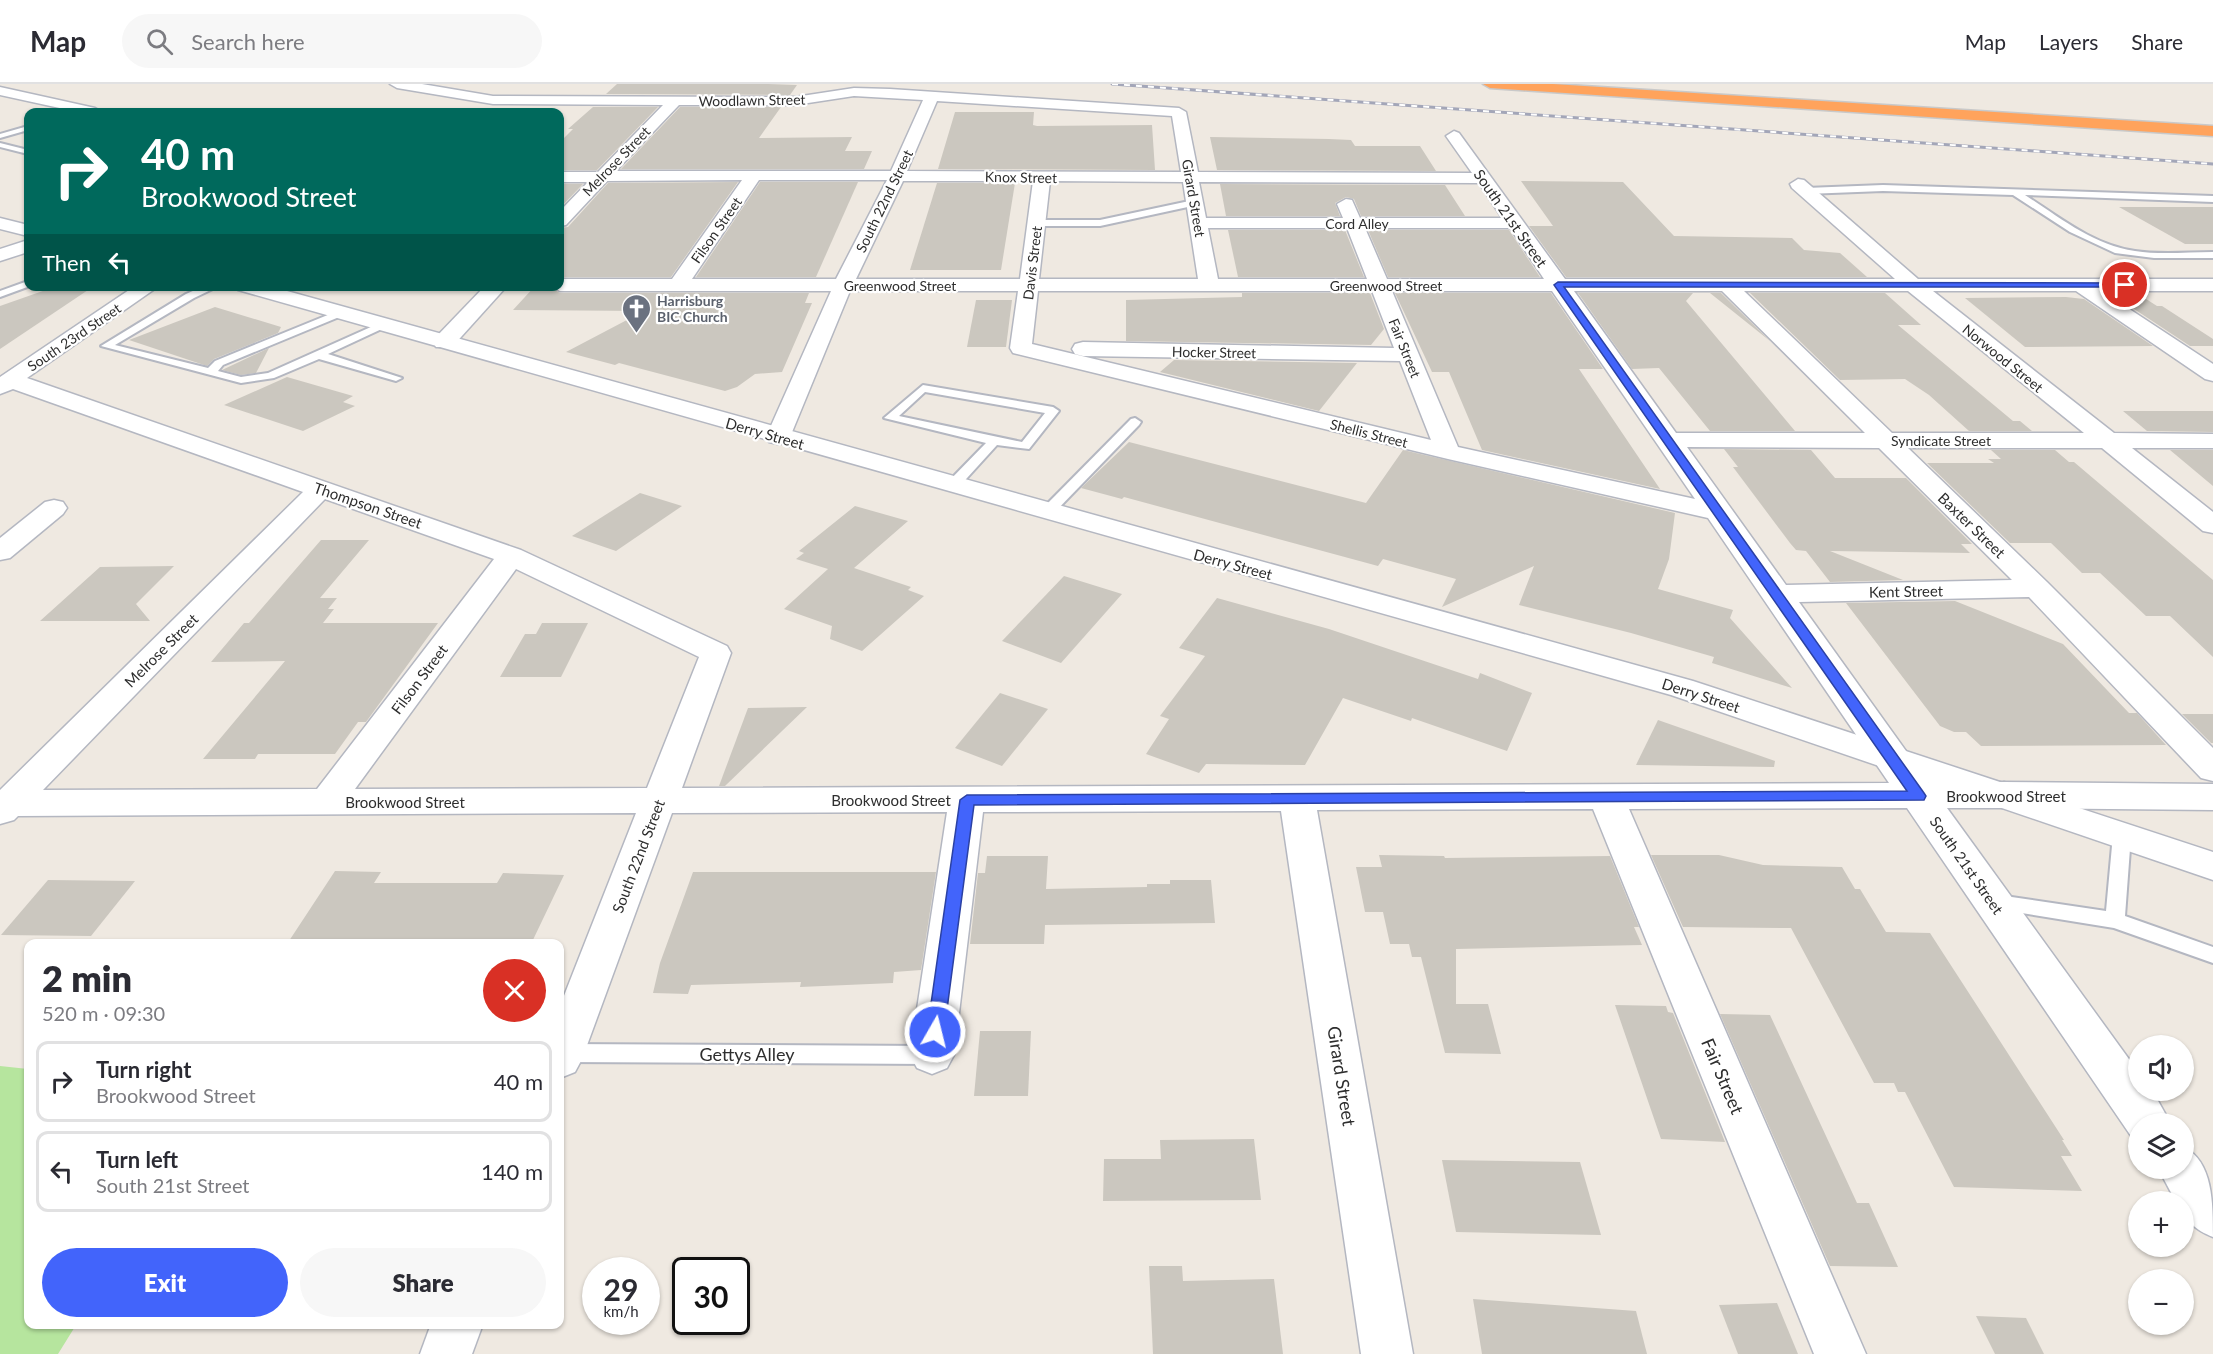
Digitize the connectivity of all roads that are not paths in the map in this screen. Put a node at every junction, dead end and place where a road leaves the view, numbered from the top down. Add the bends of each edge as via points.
1 (397, 84) edge
2 (538, 84) edge
3 (1490, 84) edge
4 (1616, 84) edge
5 (421, 86) edge
6 (0, 91) edge
7 (932, 96) junction
8 (489, 100) junction
9 (548, 102) junction
10 (674, 102) junction
11 (74, 108) edge
12 (454, 108) dead end
13 (540, 108) edge
14 (1179, 111) joint
15 (2213, 122) edge
16 (24, 129) edge
17 (2213, 131) edge
18 (0, 136) edge
19 (1454, 136) dead end
20 (0, 146) edge
21 (24, 151) edge
22 (754, 175) junction
23 (897, 176) junction
24 (564, 177) edge
25 (601, 177) junction
26 (1190, 177) junction
27 (1042, 178) junction
28 (1336, 178) junction
29 (1484, 178) junction
30 (1802, 188) joint
31 (2015, 192) junction
32 (2213, 198) edge
33 (1194, 203) junction
34 (564, 217) edge
35 (0, 223) edge
36 (1036, 223) junction
37 (1198, 223) junction
38 (1354, 223) junction
39 (1515, 223) junction
40 (24, 230) edge
41 (24, 247) edge
42 (0, 255) edge
43 (2213, 255) edge
44 (24, 285) edge
45 (564, 285) edge
46 (678, 285) junction
47 (843, 285) junction
48 (1029, 285) junction
49 (1209, 285) junction
50 (1380, 285) junction
51 (1558, 285) junction
52 (1727, 285) junction
53 (1912, 285) junction
54 (2080, 285) junction
55 (2213, 285) edge
56 (137, 291) edge
57 (202, 291) edge
58 (263, 291) edge
59 (492, 291) edge
60 (0, 294) edge
61 (340, 313) junction
62 (382, 325) junction
63 (444, 342) junction
64 (1021, 348) junction
65 (318, 355) junction
66 (1408, 355) junction
67 (210, 372) junction
68 (2213, 374) edge
69 (396, 378) dead end
70 (5, 384) edge
71 (1135, 422) dead end
72 (778, 437) junction
73 (1669, 440) junction
74 (1885, 440) junction
75 (994, 441) junction
76 (2106, 441) junction
77 (2213, 441) edge
78 (1448, 452) junction
79 (952, 486) junction
80 (321, 488) junction
81 (54, 508) dead end
82 (1047, 512) junction
83 (1717, 512) junction
84 (2213, 525) edge
85 (0, 552) edge
86 (511, 556) junction
87 (2037, 588) junction
88 (1776, 594) junction
89 (716, 653) joint
90 (1891, 758) junction
91 (2213, 769) edge
92 (2004, 795) junction
93 (1919, 796) junction
94 (2213, 797) edge
95 (1606, 798) junction
96 (1297, 799) junction
97 (967, 800) junction
98 (659, 801) junction
99 (326, 802) junction
100 (3, 806) edge
101 (2122, 835) junction
102 (2213, 866) edge
103 (1994, 903) junction
104 (2115, 920) junction
105 (2213, 955) edge
106 (564, 1048) edge
107 (932, 1055) joint
108 (564, 1056) edge
109 (2141, 1113) edge
110 (455, 1329) edge
111 (446, 1354) edge
112 (1387, 1354) edge
113 (1840, 1354) edge

1 - 5 street, Woodlawn Street
2 - 8 street
3 - 17 highway
4 - 15 highway
5 - 8 street, Woodlawn Street
6 - 11 street
7 - 10 street, Woodlawn Street via 854,92 795,101
7 - 14 street, Woodlawn Street
7 - 23 street, South 22nd Street
8 - 9 street, Woodlawn Street
8 - 12 street
9 - 10 street, Woodlawn Street
9 - 13 street
10 - 25 street, Melrose Street
14 - 26 street, Girard Street
16 - 18 lane
19 - 29 street, South 21st Street
20 - 21 lane
22 - 23 street, Knox Street
22 - 25 street, Knox Street
22 - 46 street, Filson Street
23 - 27 street, Knox Street
23 - 47 street, South 22nd Street
24 - 25 street, Knox Street
25 - 34 street, Melrose Street
26 - 27 street, Knox Street
26 - 28 street, Knox Street
26 - 33 street, Girard Street
27 - 36 street, Davis Street
28 - 29 street, Knox Street
28 - 38 street, Fair Street
29 - 39 street, South 21st Street
30 - 31 lane
30 - 53 street, Norwood Street
31 - 32 lane
31 - 43 lane via 2109,248 2135,254
33 - 36 lane via 1100,223
33 - 37 street, Girard Street
35 - 40 street
36 - 48 street, Davis Street
37 - 38 street, Cord Alley
37 - 49 street, Girard Street
38 - 39 street, Cord Alley
38 - 50 street, Fair Street
39 - 51 street, South 21st Street
41 - 42 street
44 - 60 lane
45 - 46 street, Greenwood Street
46 - 47 street, Greenwood Street
47 - 48 street, Greenwood Street
47 - 72 street, South 22nd Street
48 - 49 street, Greenwood Street
48 - 64 street, Davis Street
49 - 50 street, Greenwood Street
50 - 51 street, Greenwood Street
50 - 66 street, Fair Street
51 - 52 street, Greenwood Street
51 - 73 street, South 21st Street
52 - 53 street, Greenwood Street
52 - 74 street, Baxter Street
53 - 54 street, Greenwood Street
53 - 76 street, Norwood Street
54 - 55 street, Greenwood Street
54 - 68 street
56 - 70 street, South 23rd Street
57 - 67 lane via 106,346
58 - 61 street, Derry Street
59 - 63 street
61 - 62 street, Derry Street
61 - 67 lane via 219,363
62 - 63 street, Derry Street
62 - 65 lane
63 - 72 street, Derry Street
64 - 66 street, Hocker Street
64 - 78 street, Shellis Street
65 - 67 lane via 270,376 241,380
65 - 69 lane
66 - 78 street, Fair Street
70 - 80 street, Thompson Street
71 - 82 lane
72 - 79 street, Derry Street
73 - 74 street, Syndicate Street
73 - 83 street, South 21st Street
74 - 76 street, Syndicate Street
74 - 87 street, Baxter Street
75 - 75 lane via 1025,446 1053,411 923,388 890,418
75 - 79 lane
76 - 77 street, Syndicate Street
76 - 84 street, Norwood Street
78 - 83 street, Shellis Street
79 - 82 street, Derry Street
80 - 86 street, Thompson Street
80 - 100 street, Melrose Street
81 - 85 street
82 - 90 street, Derry Street via 1682,688
83 - 88 street, South 21st Street
86 - 89 street, Thompson Street
86 - 99 street, Filson Street
87 - 88 street, Kent Street
87 - 91 street, Baxter Street
88 - 90 street, South 21st Street
89 - 98 street, South 22nd Street
90 - 92 street, Derry Street
90 - 93 street, South 21st Street
92 - 93 street, Brookwood Street
92 - 94 street, Brookwood Street
92 - 101 street, Derry Street
93 - 95 street, Brookwood Street
93 - 103 street, South 21st Street
95 - 96 street, Brookwood Street
95 - 113 street, Fair Street
96 - 97 street, Brookwood Street
96 - 112 street, Girard Street
97 - 98 street, Brookwood Street
97 - 107 street
98 - 99 street, Brookwood Street
98 - 106 street, South 22nd Street
99 - 100 street, Brookwood Street
101 - 102 street, Derry Street
101 - 104 lane
103 - 104 lane
103 - 109 street, South 21st Street
104 - 105 lane
107 - 108 lane, Gettys Alley
110 - 111 street

